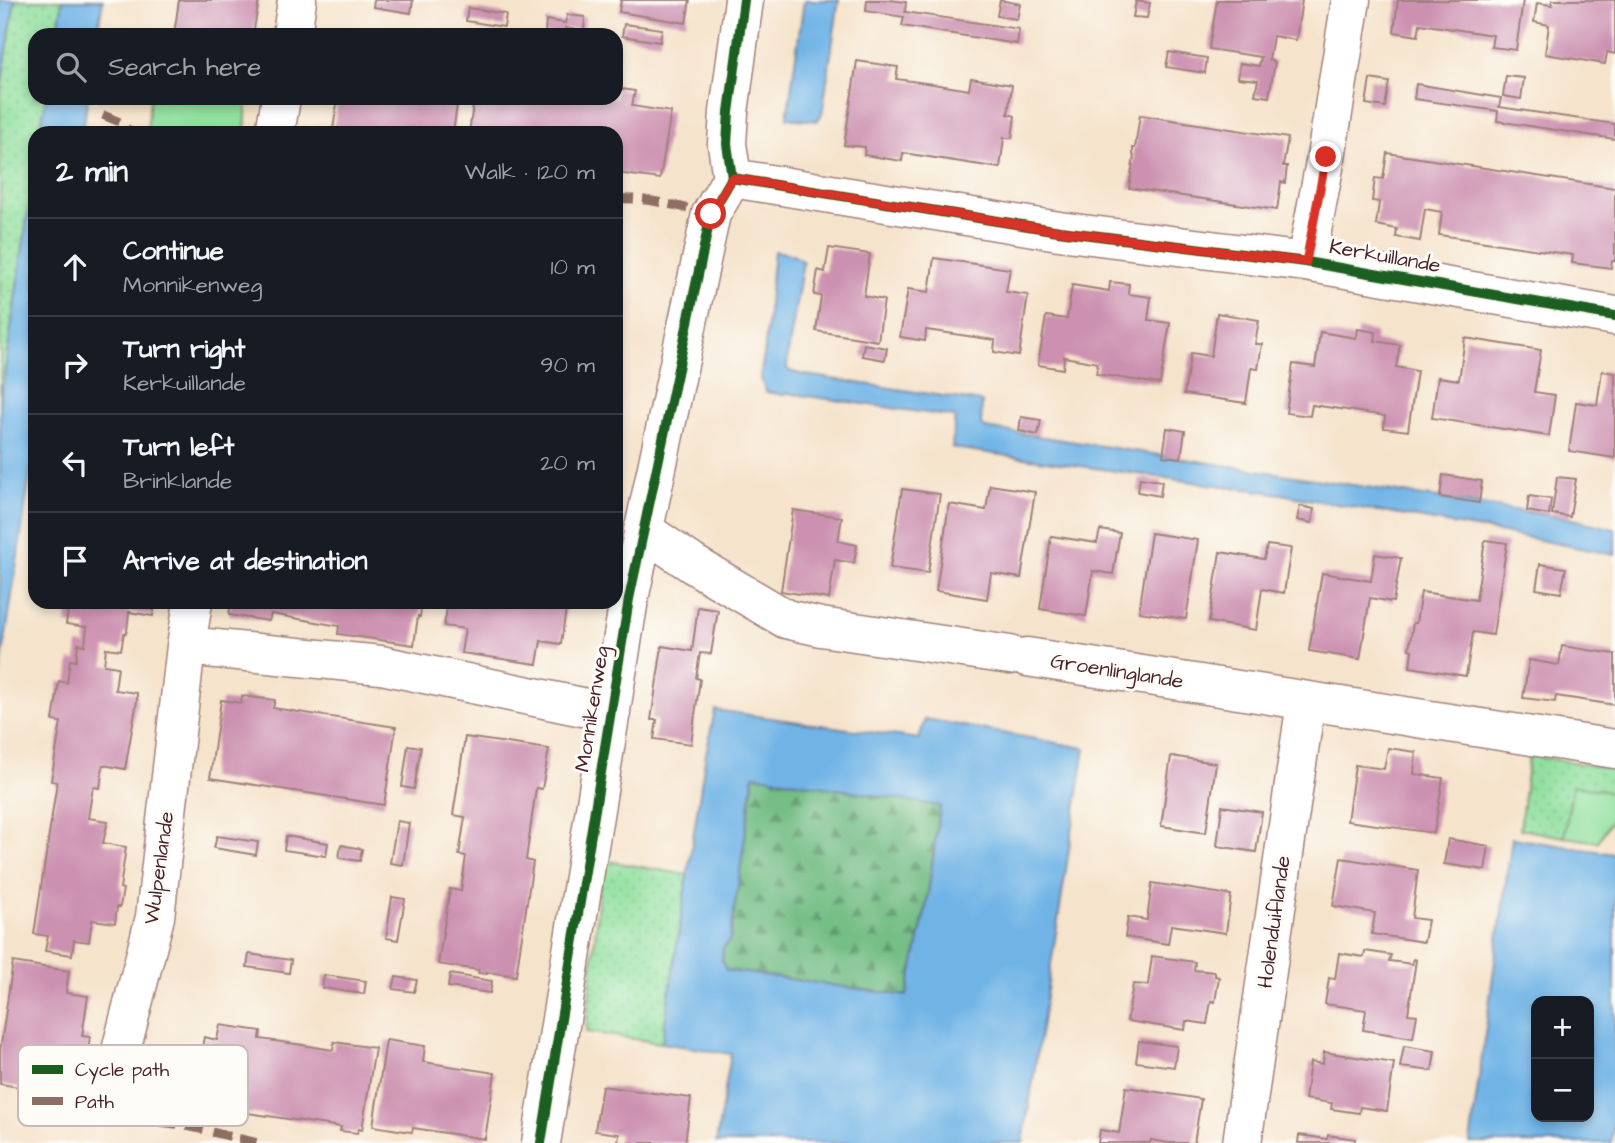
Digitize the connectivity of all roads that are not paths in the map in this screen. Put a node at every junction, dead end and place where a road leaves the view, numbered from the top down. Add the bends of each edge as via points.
1 (297, 0) edge
2 (744, 0) edge
3 (1351, 0) edge
4 (293, 28) edge
5 (280, 105) edge
6 (276, 126) edge
7 (732, 178) junction
8 (1306, 262) junction
9 (1615, 316) edge
10 (643, 530) junction
11 (192, 609) edge
12 (186, 646) junction
13 (1306, 702) junction
14 (611, 713) junction
15 (1615, 749) edge
16 (122, 1045) edge
17 (541, 1143) edge
18 (1242, 1143) edge

1 - 4 street
2 - 7 street via 729,111
3 - 8 street
5 - 6 street
7 - 8 street, Kerkuillande via 1059,231
7 - 10 street, Monnikenweg via 711,214
8 - 9 street, Kerkuillande
10 - 13 street, Groenlinglande via 786,619
10 - 14 street, Monnikenweg
11 - 12 street, Wulpenlande
12 - 14 street via 381,666
12 - 16 street, Wulpenlande via 155,917
13 - 15 street, Groenlinglande
13 - 18 street, Holenduiflande
14 - 17 street, Monnikenweg

